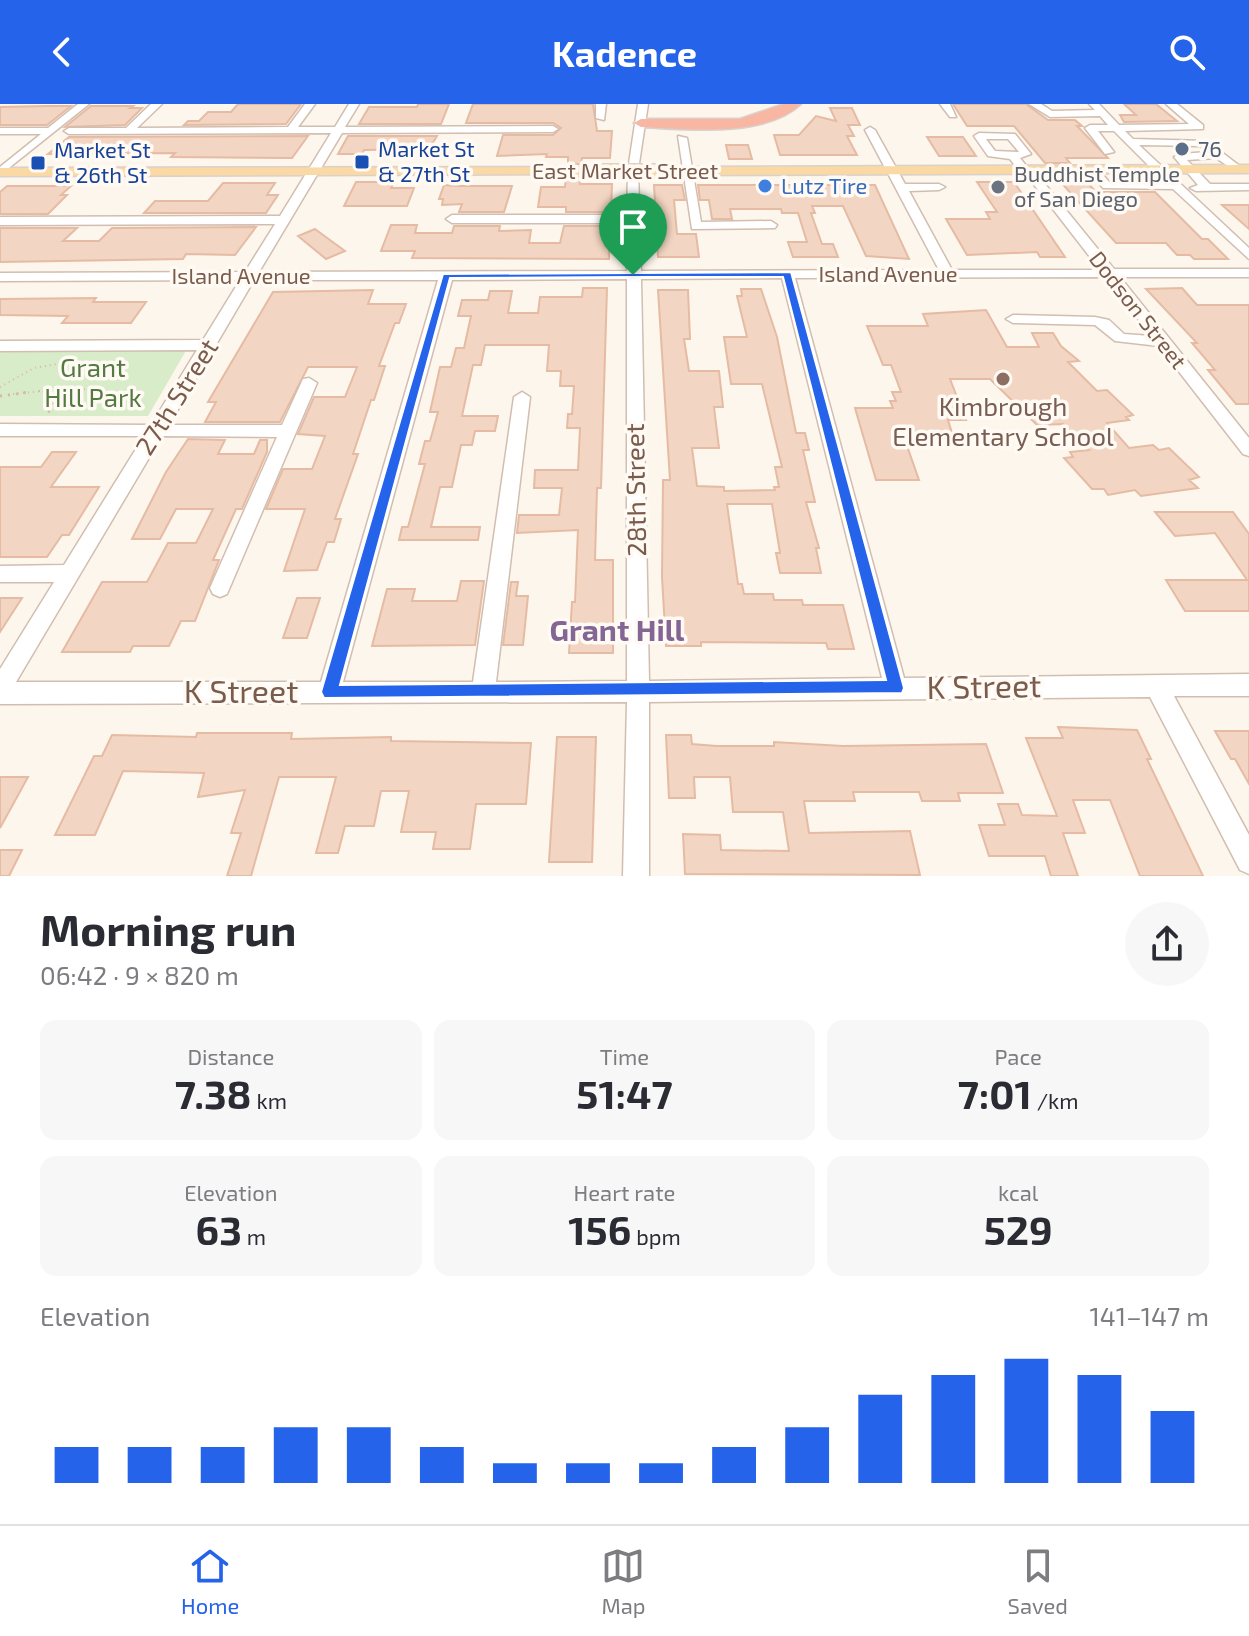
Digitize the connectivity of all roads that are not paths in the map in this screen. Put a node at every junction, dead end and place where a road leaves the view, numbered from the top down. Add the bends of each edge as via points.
1 (84, 104) edge
2 (157, 104) edge
3 (310, 104) edge
4 (354, 104) edge
5 (601, 104) edge
6 (774, 104) edge
7 (794, 104) edge
8 (945, 104) edge
9 (1034, 104) edge
10 (1094, 104) edge
11 (1171, 104) edge
12 (642, 112) edge
13 (1103, 113) junction
14 (953, 115) dead end
15 (601, 118) dead end
16 (1115, 128) junction
17 (553, 129) dead end
18 (291, 130) junction
19 (339, 130) junction
20 (870, 130) dead end
21 (0, 131) edge
22 (51, 131) junction
23 (69, 131) dead end
24 (128, 131) junction
25 (682, 138) dead end
26 (1130, 142) junction
27 (1109, 152) dead end
28 (1013, 156) dead end
29 (1234, 166) edge
30 (891, 170) junction
31 (1026, 170) junction
32 (1093, 170) junction
33 (1159, 170) junction
34 (1189, 170) junction
35 (689, 171) junction
36 (0, 172) edge
37 (315, 172) junction
38 (939, 187) dead end
39 (1177, 187) junction
40 (1249, 187) edge
41 (901, 188) junction
42 (1207, 188) junction
43 (452, 219) dead end
44 (633, 219) junction
45 (286, 220) junction
46 (0, 221) edge
47 (771, 225) dead end
48 (1249, 255) edge
49 (1249, 273) edge
50 (787, 274) junction
51 (948, 274) junction
52 (1110, 274) junction
53 (633, 275) junction
54 (250, 276) junction
55 (446, 276) junction
56 (0, 277) edge
57 (1013, 319) dead end
58 (1164, 342) junction
59 (210, 345) junction
60 (0, 346) edge
61 (309, 383) dead end
62 (522, 397) dead end
63 (1249, 426) edge
64 (1231, 427) junction
65 (0, 430) edge
66 (156, 430) junction
67 (289, 431) junction
68 (1249, 450) edge
69 (69, 573) junction
70 (0, 574) edge
71 (220, 588) dead end
72 (1249, 685) edge
73 (1156, 686) junction
74 (896, 688) junction
75 (638, 690) junction
76 (0, 691) edge
77 (329, 692) junction
78 (483, 693) junction
79 (1249, 861) edge
80 (636, 876) edge

1 - 22 street
2 - 24 street
3 - 18 street
4 - 19 street, 27th Street
5 - 15 street
6 - 12 highway via 750,117 665,118
7 - 12 highway via 770,118 749,122
8 - 14 street
9 - 13 street via 1050,114
10 - 13 street
11 - 16 street via 1199,127
12 - 44 street, 28th Street via 633,170
13 - 16 street
16 - 26 street
16 - 27 street via 1090,128
17 - 19 street
18 - 19 street
18 - 24 street
19 - 37 street, 27th Street
20 - 30 street
21 - 22 street
22 - 36 street
23 - 24 street
25 - 35 street
26 - 29 street via 1203,143
26 - 33 street
28 - 31 street, Dodson Street
29 - 34 main road, East Market Street
29 - 40 street
30 - 31 main road, East Market Street
30 - 35 main road, East Market Street
30 - 41 street
31 - 32 main road, East Market Street
31 - 52 street, Dodson Street
32 - 33 main road, East Market Street
32 - 39 street via 1107,186
33 - 34 main road, East Market Street
33 - 39 street
34 - 42 street
35 - 37 main road, East Market Street, bridge
35 - 47 street via 696,226
36 - 37 main road, East Market Street
37 - 45 street, 27th Street
38 - 41 street
39 - 42 street
39 - 48 street
40 - 42 street
41 - 51 street
43 - 44 street
44 - 53 street, 28th Street
45 - 46 street
45 - 54 street, 27th Street
49 - 52 street, Island Avenue
50 - 51 street, Island Avenue
50 - 53 street, Island Avenue
50 - 74 street
51 - 52 street, Island Avenue
52 - 58 street, Dodson Street
53 - 55 street, Island Avenue
53 - 75 street, 28th Street
54 - 55 street, Island Avenue
54 - 56 street, Island Avenue
54 - 59 street, 27th Street
55 - 77 street
57 - 58 street via 1095,321 1120,338
58 - 64 street, Dodson Street
59 - 60 street
59 - 66 street, 27th Street
61 - 67 street
62 - 78 street
63 - 64 street
64 - 68 street, Dodson Street
65 - 66 street
66 - 67 street
66 - 69 street, 27th Street
67 - 71 street
69 - 70 street
69 - 76 street, 27th Street
72 - 73 street, K Street
73 - 74 street, K Street
73 - 79 street
74 - 75 street, K Street
75 - 78 street, K Street
75 - 80 street, 28th Street
76 - 77 street, K Street
77 - 78 street, K Street

